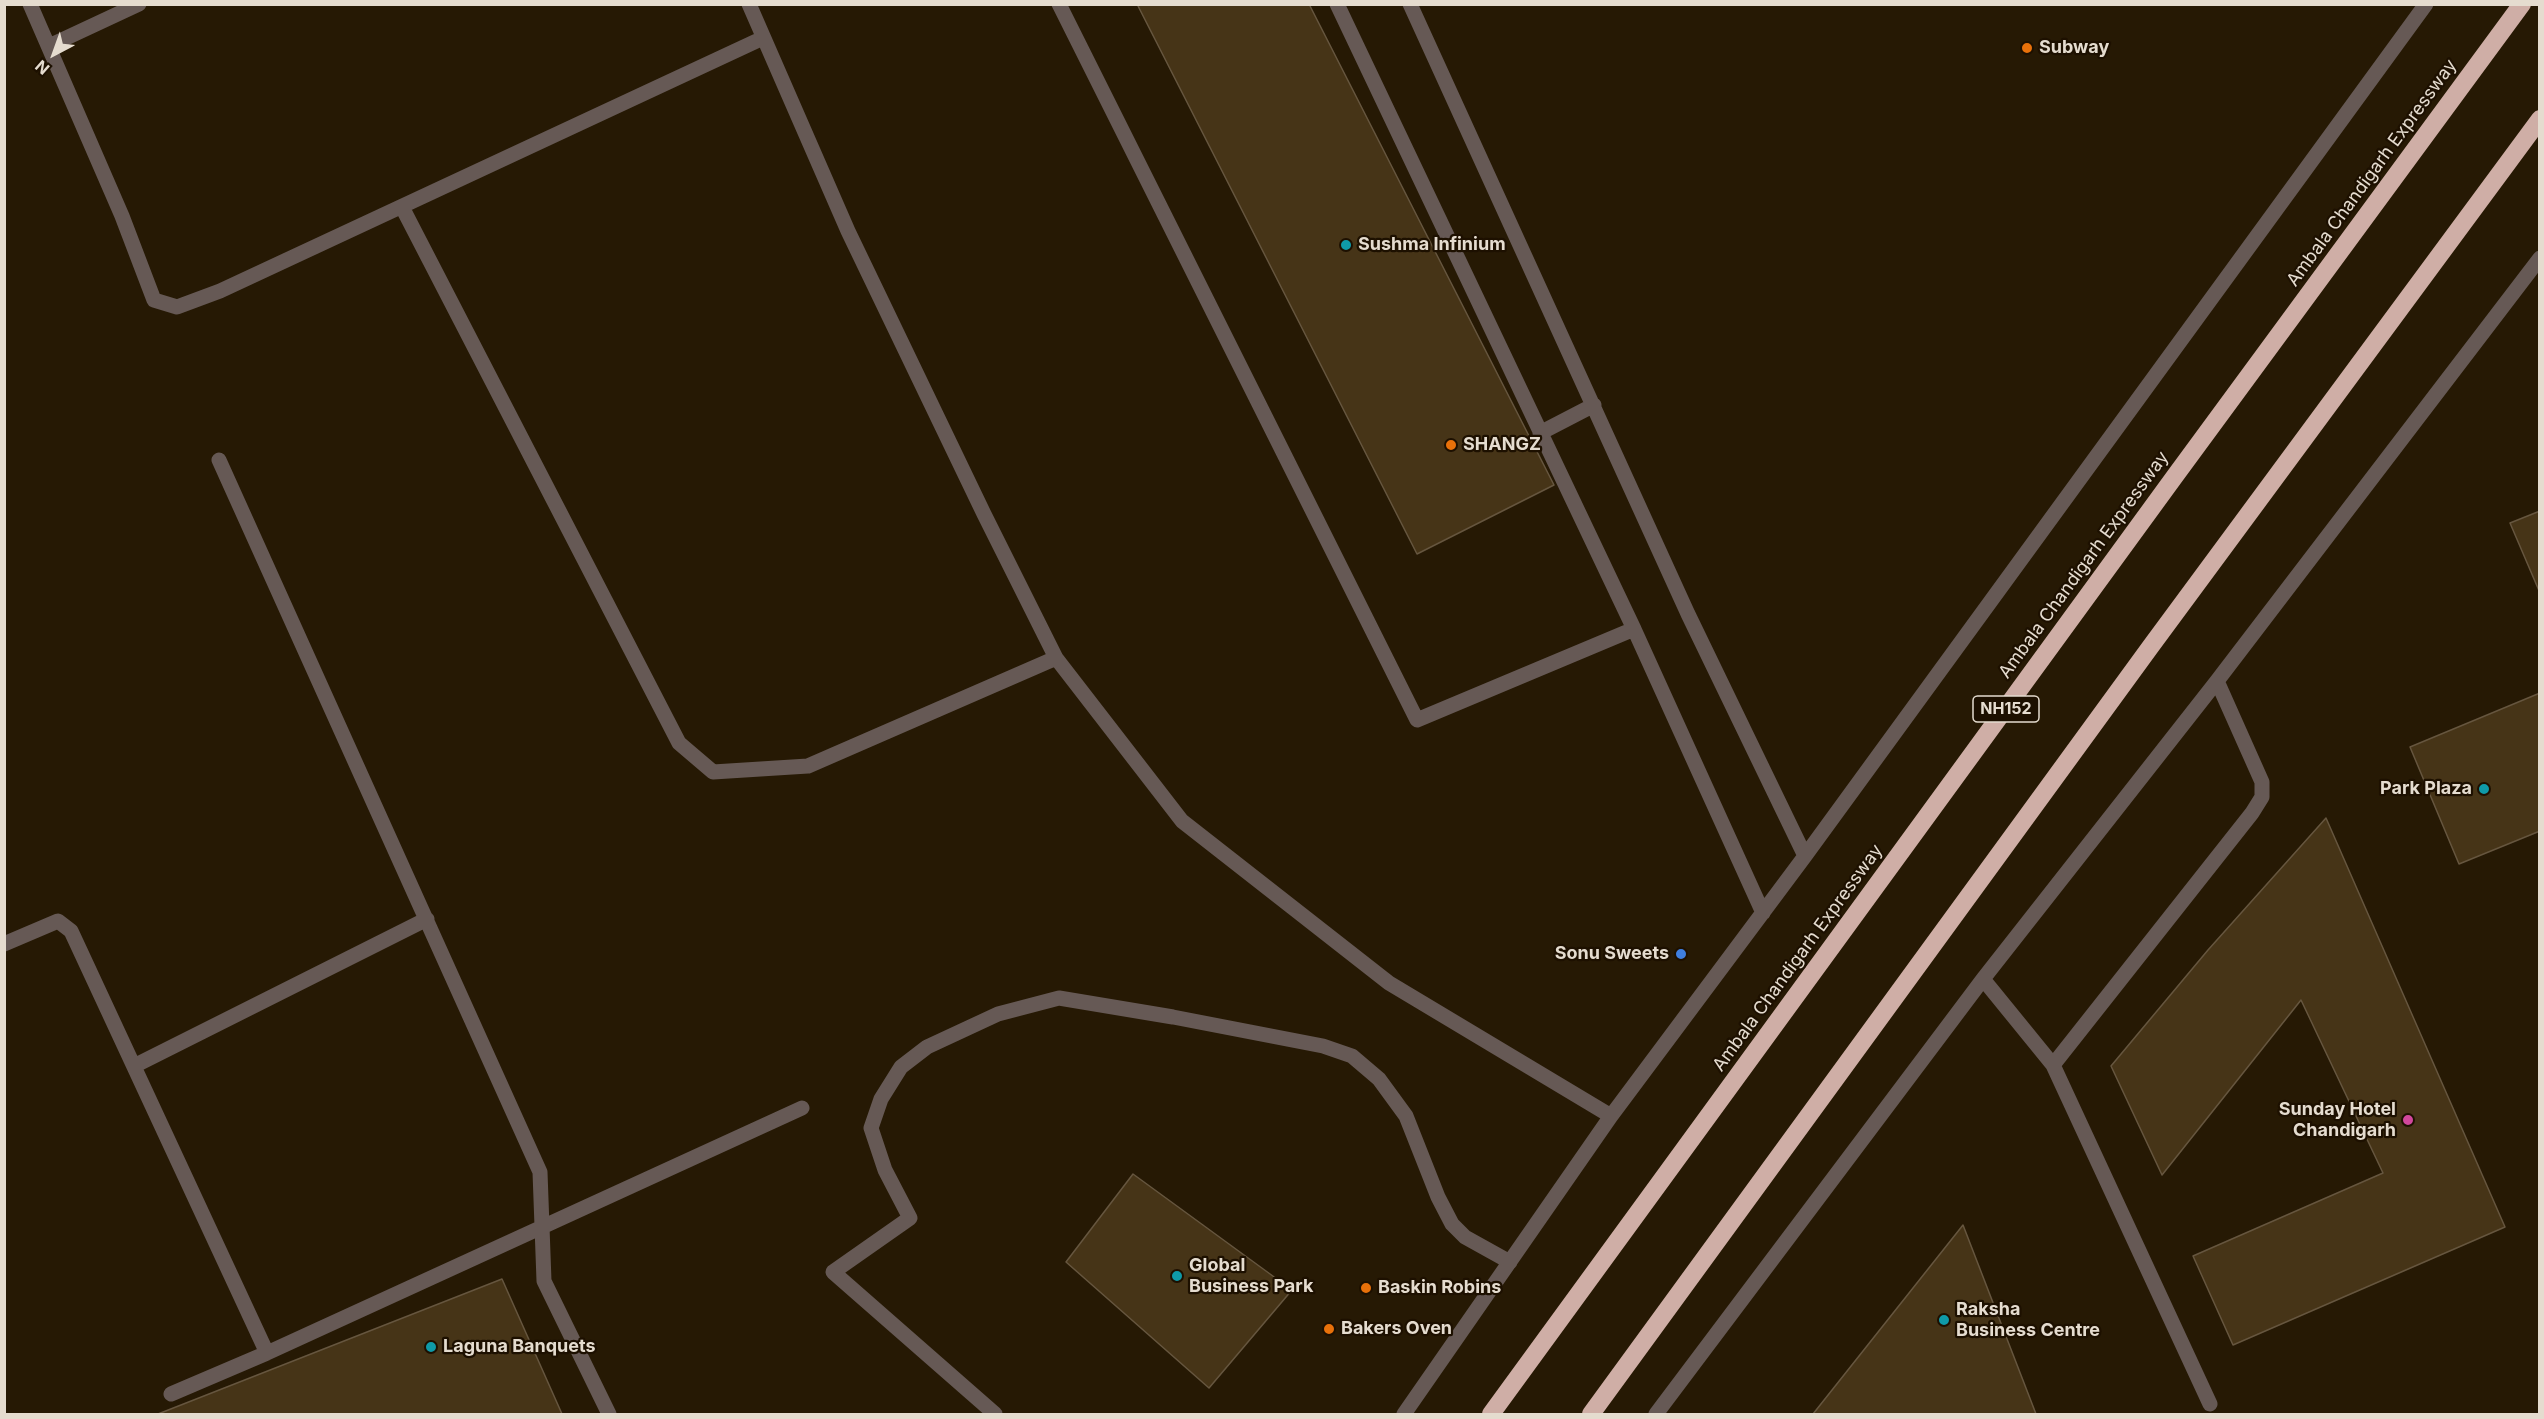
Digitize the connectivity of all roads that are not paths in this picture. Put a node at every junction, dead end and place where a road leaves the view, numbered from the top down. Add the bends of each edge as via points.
1 (30, 4) edge
2 (139, 4) edge
3 (749, 4) edge
4 (1059, 4) edge
5 (1337, 4) edge
6 (1410, 4) edge
7 (2426, 4) edge
8 (2522, 4) edge
9 (763, 38) junction
10 (48, 46) junction
11 (2540, 118) edge
12 (402, 207) junction
13 (2540, 258) edge
14 (1594, 405) junction
15 (1540, 433) junction
16 (219, 460) dead end
17 (1634, 629) junction
18 (1056, 658) junction
19 (2217, 681) junction
20 (1805, 856) junction
21 (1763, 913) junction
22 (427, 919) junction
23 (4, 944) edge
24 (1983, 980) junction
25 (2053, 1065) junction
26 (134, 1066) junction
27 (802, 1108) dead end
28 (1611, 1116) junction
29 (542, 1226) junction
30 (1510, 1262) junction
31 (267, 1353) junction
32 (171, 1394) dead end
33 (2210, 1404) dead end
34 (609, 1414) edge
35 (995, 1414) edge
36 (1404, 1414) edge
37 (1491, 1414) edge
38 (1591, 1414) edge
39 (1656, 1414) edge

1 - 10 street
2 - 10 street
3 - 9 street
4 - 17 street via 1417,720
5 - 15 street
6 - 14 street
7 - 20 street
8 - 37 highway, Ambala Chandigarh Expressway / NH152
9 - 12 street
9 - 18 street via 853,242
10 - 12 street via 154,300 177,307 220,291
11 - 38 highway
12 - 18 street via 679,743 713,772 808,766
13 - 19 street
14 - 15 street
14 - 20 street via 1717,675
15 - 17 street
16 - 22 street
17 - 21 street
18 - 28 street via 1182,821 1389,983
19 - 24 street
19 - 25 street via 2262,782 2262,797
20 - 21 street
21 - 28 street
22 - 26 street
22 - 29 street via 540,1172
23 - 26 street via 50,923 58,921 66,926
24 - 25 street
24 - 39 street
25 - 33 street
26 - 31 street
27 - 29 street
28 - 30 street
29 - 31 street
29 - 34 street via 544,1281
30 - 35 street via 1465,1237 1452,1224 1406,1116 1379,1079 1352,1056 1323,1046 1059,998 999,1014 927,1047 901,1067 881,1099 871,1128 885,1170 910,1218 833,1272
30 - 36 street
31 - 32 street

